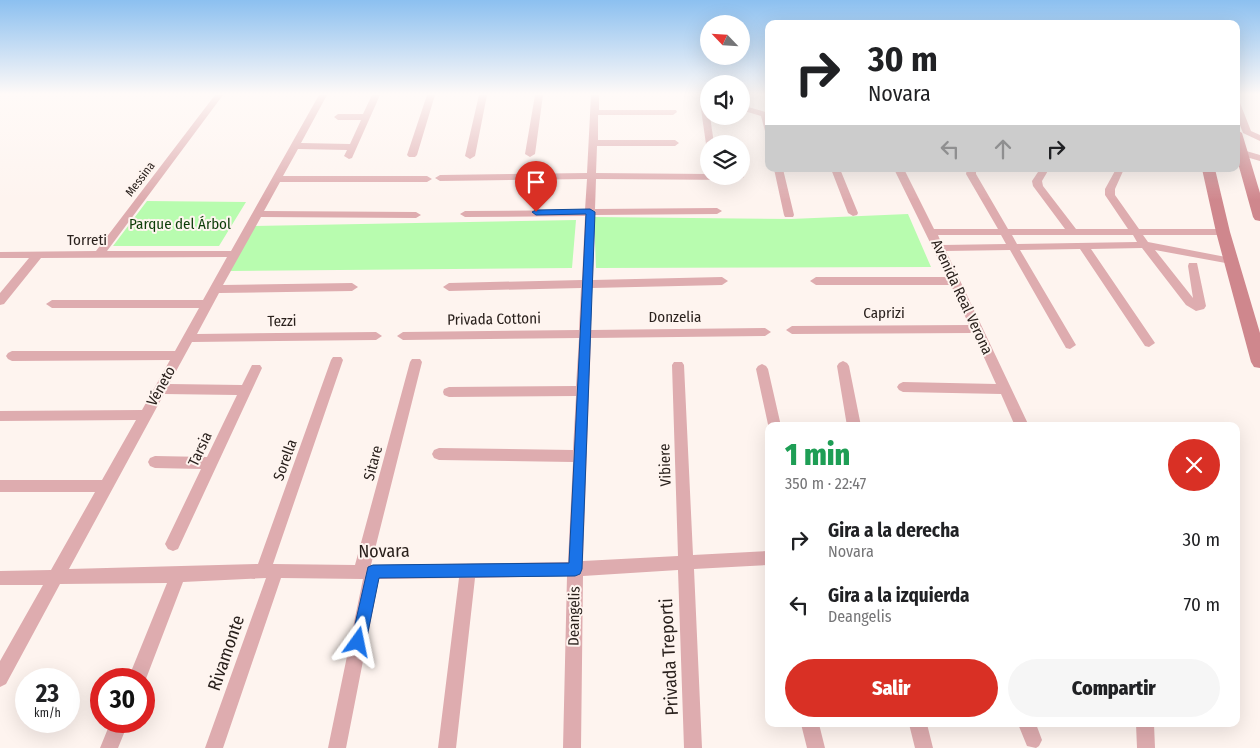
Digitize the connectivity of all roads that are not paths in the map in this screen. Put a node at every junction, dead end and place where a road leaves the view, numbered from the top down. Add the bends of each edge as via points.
1 (193, 130) edge
2 (304, 130) edge
3 (360, 130) edge
4 (420, 130) edge
5 (476, 130) edge
6 (534, 130) edge
7 (593, 130) edge
8 (1245, 130) edge
9 (1260, 138) edge
10 (593, 143) junction
11 (675, 143) dead end
12 (295, 146) junction
13 (1240, 149) edge
14 (1240, 152) edge
15 (530, 154) dead end
16 (1259, 154) edge
17 (412, 156) dead end
18 (470, 156) dead end
19 (779, 172) edge
20 (836, 172) edge
21 (900, 172) edge
22 (970, 172) edge
23 (1042, 172) edge
24 (1118, 172) edge
25 (1209, 172) edge
26 (592, 176) junction
27 (700, 177) edge
28 (440, 178) dead end
29 (276, 179) junction
30 (427, 179) dead end
31 (717, 211) dead end
32 (590, 212) junction
33 (853, 213) dead end
34 (257, 214) junction
35 (465, 214) dead end
36 (416, 215) dead end
37 (789, 215) dead end
38 (1260, 217) edge
39 (1002, 231) junction
40 (1072, 231) junction
41 (931, 232) junction
42 (1136, 232) junction
43 (1223, 232) junction
44 (1083, 246) junction
45 (1145, 246) junction
46 (1011, 247) junction
47 (940, 248) junction
48 (234, 254) junction
49 (0, 255) edge
50 (38, 255) junction
51 (99, 255) junction
52 (1231, 261) junction
53 (1193, 266) dead end
54 (722, 281) dead end
55 (816, 281) dead end
56 (953, 281) junction
57 (587, 284) junction
58 (352, 287) dead end
59 (449, 287) dead end
60 (215, 289) junction
61 (0, 301) edge
62 (52, 304) dead end
63 (207, 304) junction
64 (977, 329) junction
65 (792, 330) dead end
66 (765, 332) dead end
67 (585, 334) junction
68 (376, 336) dead end
69 (403, 336) dead end
70 (188, 338) junction
71 (1148, 344) dead end
72 (1070, 345) dead end
73 (178, 355) junction
74 (12, 356) dead end
75 (338, 360) dead end
76 (416, 362) dead end
77 (1260, 362) edge
78 (678, 365) dead end
79 (843, 366) dead end
80 (256, 368) dead end
81 (762, 369) dead end
82 (903, 387) dead end
83 (159, 389) junction
84 (245, 390) junction
85 (1005, 390) junction
86 (583, 391) junction
87 (449, 392) dead end
88 (145, 415) junction
89 (0, 416) edge
90 (773, 422) edge
91 (853, 422) edge
92 (1020, 422) edge
93 (438, 454) dead end
94 (580, 456) junction
95 (155, 462) dead end
96 (212, 463) junction
97 (0, 486) edge
98 (105, 486) junction
99 (173, 544) dead end
100 (765, 558) edge
101 (685, 564) junction
102 (575, 569) junction
103 (468, 570) junction
104 (269, 571) junction
105 (367, 572) junction
106 (178, 574) junction
107 (54, 577) junction
108 (0, 578) edge
109 (141, 668) edge
110 (0, 678) edge
111 (811, 727) edge
112 (919, 727) edge
113 (1145, 727) edge
114 (115, 733) edge
115 (109, 748) edge
116 (214, 748) edge
117 (336, 748) edge
118 (447, 748) edge
119 (572, 748) edge
120 (693, 748) edge
121 (816, 748) edge
122 (924, 748) edge
123 (1146, 748) edge

1 - 51 street, Messina
2 - 12 street, Véneto
3 - 12 street via 350,151
4 - 17 street
5 - 18 street
6 - 15 street
7 - 10 street, Deangelis
8 - 9 street
10 - 11 street
10 - 26 street, Deangelis
12 - 29 street, Véneto
13 - 16 street
14 - 38 street
19 - 37 street
20 - 33 street
21 - 41 street, Avenida Real Verona
22 - 39 street
23 - 40 street via 1038,186
24 - 42 street via 1110,195
25 - 43 street
26 - 27 street
26 - 28 street
26 - 32 street, Deangelis
29 - 30 street
29 - 34 street, Véneto
31 - 32 street
32 - 35 street
32 - 57 street, Deangelis
34 - 36 street
34 - 48 street, Véneto
39 - 40 street
39 - 41 street
39 - 46 street
40 - 42 street
41 - 47 street, Avenida Real Verona
42 - 43 street
42 - 45 street
43 - 52 street
44 - 45 street
44 - 46 street
44 - 71 street
45 - 52 street
45 - 53 street via 1196,307 1200,306
46 - 47 street
46 - 72 street
47 - 56 street, Avenida Real Verona
48 - 51 street, Torreti
48 - 60 street, Véneto
49 - 50 street, Torreti
50 - 51 street, Torreti
50 - 61 street
52 - 77 street
54 - 57 street
55 - 56 street
56 - 64 street, Avenida Real Verona
57 - 59 street
57 - 67 street, Deangelis
58 - 60 street
60 - 63 street, Véneto
62 - 63 street
63 - 70 street, Véneto
64 - 65 street, Caprizi
64 - 85 street, Avenida Real Verona
66 - 67 street, Donzelia
67 - 69 street, Privada Cottoni
67 - 86 street, Deangelis
68 - 70 street, Tezzi
70 - 73 street, Véneto
73 - 74 street
73 - 83 street, Véneto
75 - 104 street, Sorella
76 - 105 street, Sitare
78 - 101 street, Vibiere
79 - 91 street
80 - 84 street, Tarsia
81 - 90 street
82 - 85 street
83 - 84 street
83 - 88 street, Véneto
84 - 96 street, Tarsia
85 - 92 street, Avenida Real Verona
86 - 87 street
86 - 94 street, Deangelis
88 - 89 street
88 - 98 street, Véneto
93 - 94 street
94 - 102 street, Deangelis
95 - 96 street
96 - 99 street, Tarsia
97 - 98 street
98 - 107 street, Véneto
100 - 101 street, Novara
101 - 102 street, Novara
101 - 120 street, Privada Treporti
102 - 103 street, Novara
102 - 119 street, Deangelis
103 - 105 street, Novara
103 - 118 street
104 - 105 street, Novara
104 - 106 street, Novara
104 - 116 street, Rivamonte
105 - 117 street, Sitare
106 - 107 street, Novara
106 - 109 street
107 - 108 street, Novara
107 - 110 street, Véneto
111 - 121 street
112 - 122 street
113 - 123 street
114 - 115 street

